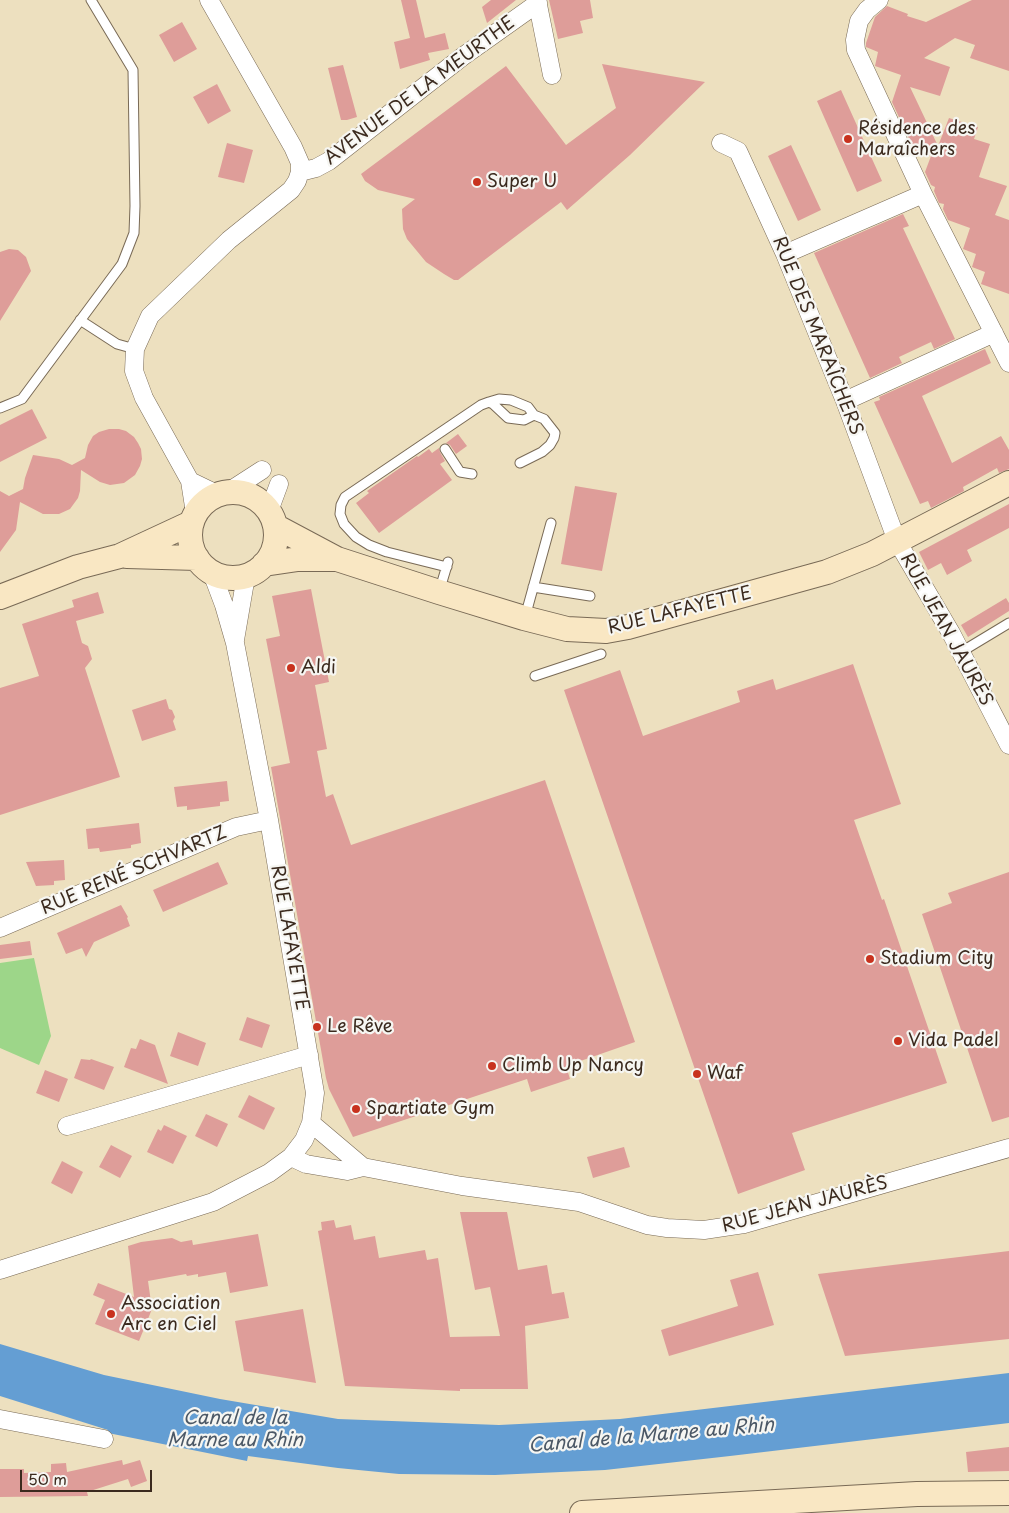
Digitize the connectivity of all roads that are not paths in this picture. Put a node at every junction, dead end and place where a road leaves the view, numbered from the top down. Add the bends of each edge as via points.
1 (90, 0) edge
2 (209, 0) edge
3 (879, 0) edge
4 (538, 2) edge
5 (552, 75) dead end
6 (721, 143) dead end
7 (300, 172) junction
8 (922, 194) junction
9 (785, 254) junction
10 (80, 320) junction
11 (994, 333) junction
12 (135, 350) junction
13 (1009, 363) edge
14 (489, 402) junction
15 (845, 402) junction
16 (0, 408) edge
17 (534, 415) junction
18 (445, 449) dead end
19 (520, 463) dead end
20 (262, 470) dead end
21 (472, 474) dead end
22 (190, 481) junction
23 (1009, 483) edge
24 (279, 484) dead end
25 (222, 493) junction
26 (193, 518) junction
27 (272, 519) junction
28 (551, 523) dead end
29 (897, 541) junction
30 (120, 556) junction
31 (338, 559) junction
32 (205, 566) junction
33 (255, 570) junction
34 (533, 587) junction
35 (439, 592) junction
36 (590, 596) dead end
37 (0, 597) edge
38 (524, 618) junction
39 (1009, 624) edge
40 (235, 643) junction
41 (961, 652) junction
42 (601, 654) dead end
43 (535, 676) dead end
44 (1009, 745) edge
45 (269, 820) junction
46 (0, 928) edge
47 (310, 1055) junction
48 (311, 1123) junction
49 (67, 1126) dead end
50 (1009, 1148) edge
51 (291, 1157) junction
52 (363, 1168) junction
53 (0, 1270) edge
54 (0, 1419) edge
55 (104, 1439) dead end
56 (1009, 1493) edge
57 (582, 1513) edge

1 - 10 lane via 133,70 135,206 134,233 122,264
2 - 7 street via 293,147
3 - 8 street via 859,21 856,50
4 - 5 street, AVENUE DE LA MEURTHE
4 - 7 street, AVENUE DE LA MEURTHE via 462,57 330,162
6 - 9 street, RUE DES MARAÎCHERS via 738,151
7 - 12 street via 290,190 229,240 150,316
8 - 9 street
8 - 11 street
9 - 15 street, RUE DES MARAÎCHERS
10 - 12 lane via 117,344
10 - 16 lane via 22,399
11 - 13 street
11 - 15 street
12 - 22 street via 134,371 144,398
14 - 17 lane via 512,400 528,407
14 - 17 lane via 508,418 524,420
14 - 35 lane via 345,497 341,505 344,524 369,545 387,552 447,564
15 - 29 street, RUE DES MARAÎCHERS
17 - 19 lane via 544,419 555,433 554,438 542,452
18 - 21 lane via 460,472
20 - 25 street
22 - 25 street
22 - 26 street
23 - 29 street, RUE LAFAYETTE
24 - 27 street
25 - 26 street via 208,499
25 - 27 street via 240,492 251,496 261,502
26 - 30 street
26 - 32 street via 190,541
27 - 31 street, RUE LAFAYETTE
27 - 33 street via 276,540 272,553
28 - 34 lane
29 - 38 street, RUE LAFAYETTE via 827,572 615,630 567,628
29 - 41 street, RUE JEAN JAURÈS
30 - 32 street
30 - 37 street
31 - 33 street, RUE LAFAYETTE via 298,559
31 - 35 street, RUE LAFAYETTE
32 - 33 street via 223,577 234,578
32 - 40 street, RUE LAFAYETTE via 224,604
33 - 40 street, RUE LAFAYETTE
34 - 36 lane
34 - 38 lane
35 - 38 street, RUE LAFAYETTE
39 - 41 lane
40 - 45 street, RUE LAFAYETTE
41 - 44 street, RUE JEAN JAURÈS
42 - 43 lane
45 - 46 street, RUE RENÉ SCHVARTZ via 236,827
45 - 47 street, RUE LAFAYETTE
47 - 48 street, RUE LAFAYETTE via 315,1093
47 - 49 street
48 - 51 street, RUE LAFAYETTE via 304,1140
48 - 52 street
50 - 52 street, RUE JEAN JAURÈS via 744,1224 704,1230 647,1225 579,1202
51 - 52 street, RUE JEAN JAURÈS via 306,1164 338,1169
51 - 53 street, RUE LAFAYETTE via 269,1173 214,1202
54 - 55 street
56 - 57 street via 917,1494

